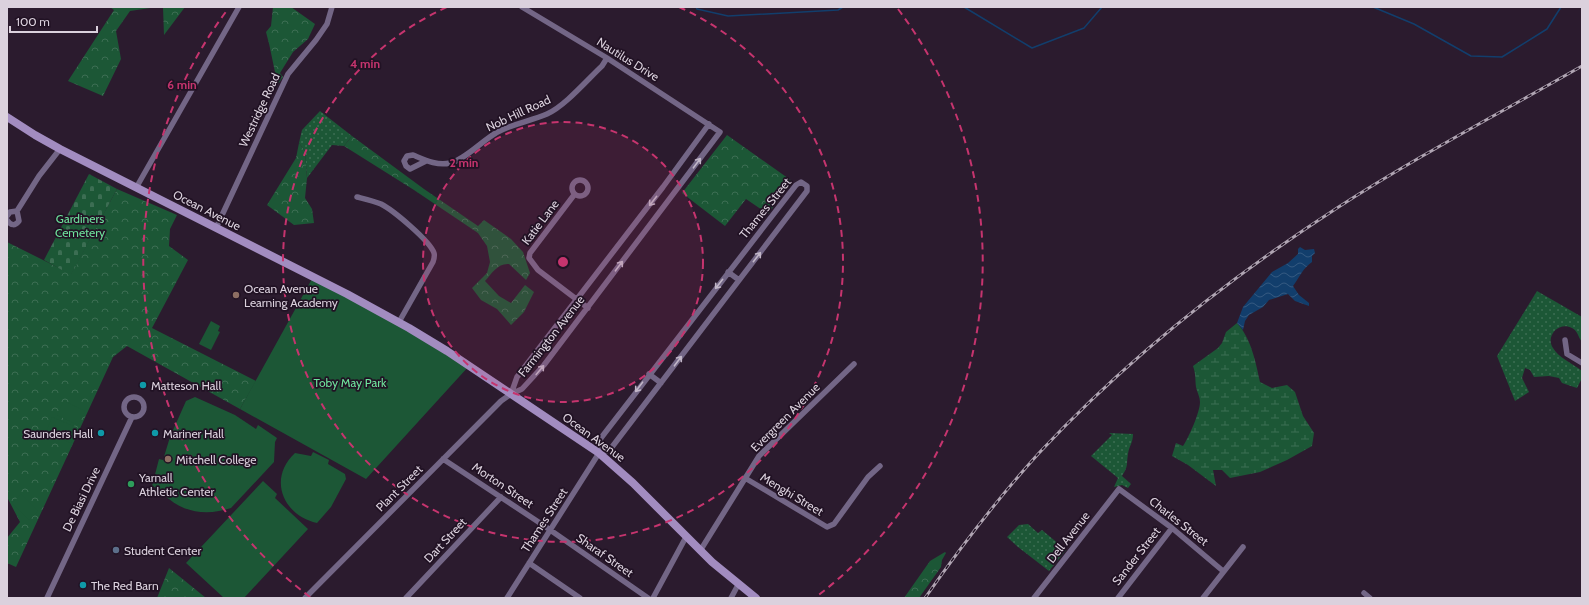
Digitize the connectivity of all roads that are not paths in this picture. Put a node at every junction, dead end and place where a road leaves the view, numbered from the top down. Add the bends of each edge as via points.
1 (239, 7) edge
2 (332, 7) edge
3 (522, 7) edge
4 (606, 58) junction
5 (7, 116) edge
6 (709, 124) junction
7 (720, 132) joint
8 (60, 149) junction
9 (426, 161) dead end
10 (136, 188) junction
11 (574, 195) dead end
12 (357, 197) dead end
13 (17, 211) junction
14 (7, 216) edge
15 (7, 220) edge
16 (216, 228) junction
17 (728, 272) junction
18 (739, 280) junction
19 (576, 299) junction
20 (588, 308) junction
21 (399, 322) junction
22 (1565, 340) dead end
23 (1582, 363) edge
24 (854, 364) dead end
25 (650, 374) junction
26 (661, 383) junction
27 (510, 394) junction
28 (132, 417) dead end
29 (599, 453) junction
30 (443, 459) junction
31 (880, 466) dead end
32 (745, 478) junction
33 (1119, 489) joint
34 (501, 497) junction
35 (1172, 528) junction
36 (550, 531) junction
37 (686, 537) junction
38 (1243, 547) dead end
39 (700, 551) junction
40 (529, 564) junction
41 (1223, 571) junction
42 (738, 585) junction
43 (52, 591) junction
44 (1364, 593) dead end
45 (47, 598) edge
46 (51, 598) edge
47 (305, 598) edge
48 (406, 598) edge
49 (507, 598) edge
50 (580, 598) edge
51 (648, 598) edge
52 (653, 598) edge
53 (731, 598) edge
54 (756, 598) edge
55 (1034, 598) edge
56 (1118, 598) edge
57 (1203, 598) edge
58 (1370, 598) edge

1 - 10 street
2 - 16 street, Westridge Road via 327,24 288,74
3 - 4 street, Nautilus Drive
4 - 6 street, Nautilus Drive
4 - 9 street, Nob Hill Road via 602,66 548,114 498,132 460,160 441,164
5 - 8 main road, Ocean Avenue
6 - 7 street, Nautilus Drive
6 -> 19 street, Farmington Avenue
20 -> 7 street, Farmington Avenue
8 - 10 main road, Ocean Avenue
8 - 13 street
10 - 16 main road, Ocean Avenue
11 - 19 street, Katie Lane via 530,253 529,258 538,270
12 - 21 street via 382,205 397,215 414,229 434,253 433,262
13 - 14 street via 10,212
13 - 15 street via 17,224 13,226
16 - 21 main road, Ocean Avenue
17 - 18 street
18 -> 17 street, Thames Street via 807,191 807,186 803,182 796,185
17 -> 25 street, Thames Street
26 -> 18 street, Thames Street
19 - 20 street, Katie Lane
19 - 27 street, Farmington Avenue via 517,377
27 -> 20 street, Farmington Avenue via 522,389 533,378
21 - 27 main road, Ocean Avenue via 440,346
22 - 23 street via 1568,354
24 - 32 street, Evergreen Avenue via 759,456
25 - 26 street
25 -> 29 street, Thames Street via 601,438
26 - 29 street, Thames Street via 612,446 607,451
27 - 29 main road, Ocean Avenue
27 - 30 street, Plant Street
28 - 43 street, De Biasi Drive
29 - 36 street, Thames Street
29 - 37 main road, Ocean Avenue via 633,483
30 - 34 street, Morton Street
30 - 47 street, Plant Street
31 - 32 street, Menghi Street via 868,477 834,524 829,526 821,524
32 - 39 street, Evergreen Avenue
33 - 35 street, Charles Street
33 - 55 street, Dell Avenue
34 - 36 street, Morton Street
34 - 48 street, Dart Street
35 - 41 street, Charles Street
35 - 56 street, Sander Street
36 - 40 street, Thames Street
36 - 51 street, Sharaf Street
37 - 39 main road, Ocean Avenue
37 - 52 street
38 - 41 street
39 - 42 main road, Ocean Avenue
40 - 49 street, Thames Street
40 - 50 street
41 - 57 street
42 - 53 street
42 - 54 main road, Ocean Avenue
43 - 45 street, De Biasi Drive
43 - 46 street, De Biasi Drive
44 - 58 street

